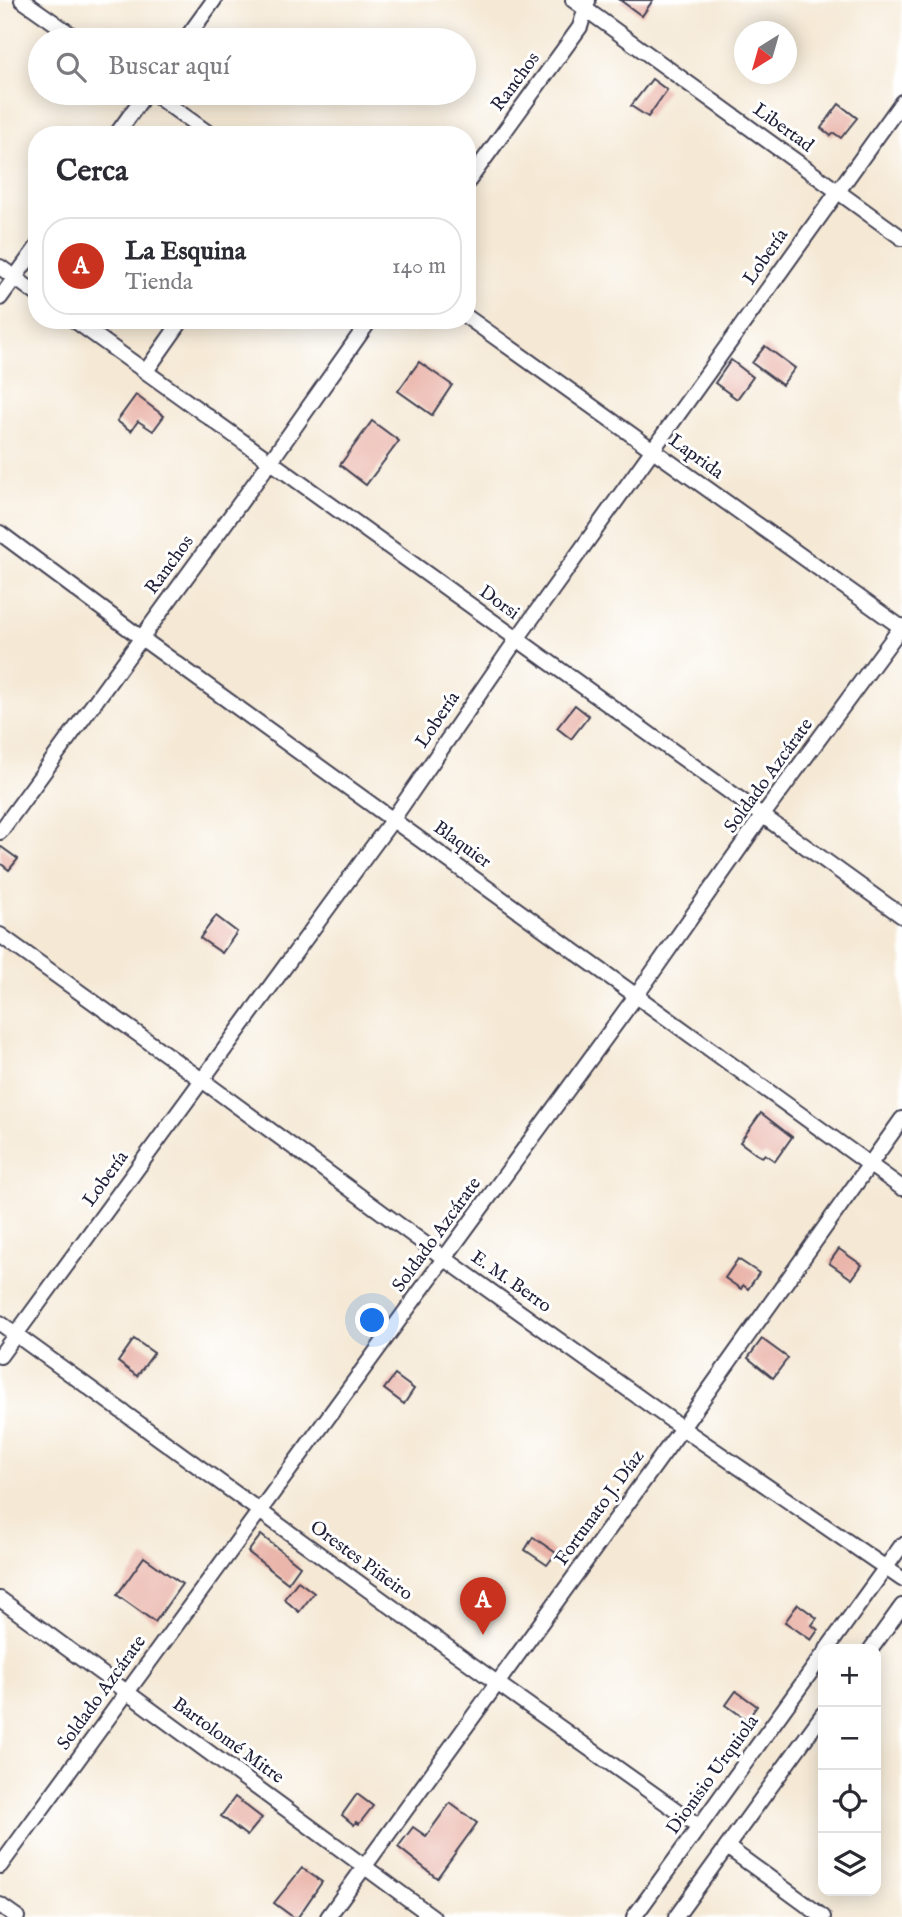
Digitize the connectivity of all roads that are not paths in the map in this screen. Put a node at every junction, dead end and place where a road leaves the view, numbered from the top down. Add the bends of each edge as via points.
1 (22, 0) edge
2 (214, 0) edge
3 (582, 3) edge
4 (62, 28) edge
5 (194, 28) edge
6 (902, 102) edge
7 (137, 105) edge
8 (169, 105) edge
9 (122, 126) edge
10 (198, 126) edge
11 (476, 171) edge
12 (837, 191) junction
13 (902, 238) edge
14 (28, 260) edge
15 (0, 267) edge
16 (15, 278) junction
17 (28, 287) edge
18 (0, 298) edge
19 (476, 323) edge
20 (87, 329) edge
21 (176, 329) edge
22 (364, 329) edge
23 (146, 371) junction
24 (653, 450) junction
25 (270, 462) junction
26 (0, 533) edge
27 (902, 627) edge
28 (140, 637) junction
29 (517, 639) junction
30 (763, 815) junction
31 (393, 819) junction
32 (0, 832) edge
33 (902, 916) edge
34 (0, 935) edge
35 (636, 996) junction
36 (202, 1080) junction
37 (902, 1119) edge
38 (870, 1164) junction
39 (902, 1188) edge
40 (444, 1258) junction
41 (0, 1323) edge
42 (16, 1335) junction
43 (0, 1356) edge
44 (682, 1428) junction
45 (260, 1511) junction
46 (902, 1545) edge
47 (886, 1567) junction
48 (902, 1579) edge
49 (0, 1599) edge
50 (902, 1606) edge
51 (831, 1644) edge
52 (874, 1644) edge
53 (818, 1662) edge
54 (497, 1683) junction
55 (127, 1690) junction
56 (818, 1721) edge
57 (700, 1826) junction
58 (727, 1847) junction
59 (0, 1866) edge
60 (365, 1866) junction
61 (0, 1905) edge
62 (17, 1917) edge
63 (328, 1917) edge
64 (433, 1917) edge
65 (634, 1917) edge
66 (676, 1917) edge
67 (823, 1917) edge

1 - 4 street
2 - 5 street
3 - 11 street, Ranchos via 580,27
3 - 12 street, Libertad
6 - 12 street, Lobería
7 - 9 street
8 - 10 street
12 - 13 street, Libertad
12 - 24 street, Lobería
14 - 16 street
15 - 16 street
16 - 17 street
16 - 18 street
19 - 24 street, Laprida
20 - 23 street, Dorsi
21 - 23 street
22 - 25 street, Ranchos
23 - 25 street, Dorsi
24 - 27 street, Laprida
24 - 29 street, Lobería
25 - 28 street, Ranchos
25 - 29 street, Dorsi
26 - 28 street, Blaquier
27 - 30 street, Soldado Azcárate
28 - 31 street, Blaquier
28 - 32 street, Ranchos
29 - 30 street, Dorsi
29 - 31 street, Lobería
30 - 33 street, Dorsi
30 - 35 street, Soldado Azcárate
31 - 35 street, Blaquier
31 - 36 street, Lobería
34 - 36 street, E. M. Berro
35 - 38 street, Blaquier
35 - 40 street, Soldado Azcárate
36 - 40 street, E. M. Berro
36 - 42 street, Lobería
37 - 38 street, Fortunato J. Díaz
38 - 39 street, Blaquier
38 - 44 street, Fortunato J. Díaz
40 - 44 street, E. M. Berro
40 - 45 street, Soldado Azcárate
41 - 42 street, Orestes Piñeiro
42 - 43 street, Lobería
42 - 45 street, Orestes Piñeiro
44 - 47 street, E. M. Berro
44 - 54 street, Fortunato J. Díaz
45 - 54 street, Orestes Piñeiro
45 - 55 street, Soldado Azcárate
46 - 47 street
47 - 48 street, E. M. Berro
47 - 51 street
49 - 55 street, Bartolomé Mitre
50 - 52 street
53 - 57 street, Dionisio Urquiola
54 - 57 street, Orestes Piñeiro
54 - 60 street, Fortunato J. Díaz
55 - 59 street, Soldado Azcárate
55 - 60 street, Bartolomé Mitre
56 - 58 street
57 - 65 street, Dionisio Urquiola
58 - 66 street
58 - 67 street
60 - 63 street, Fortunato J. Díaz
60 - 64 street, Bartolomé Mitre
61 - 62 street

